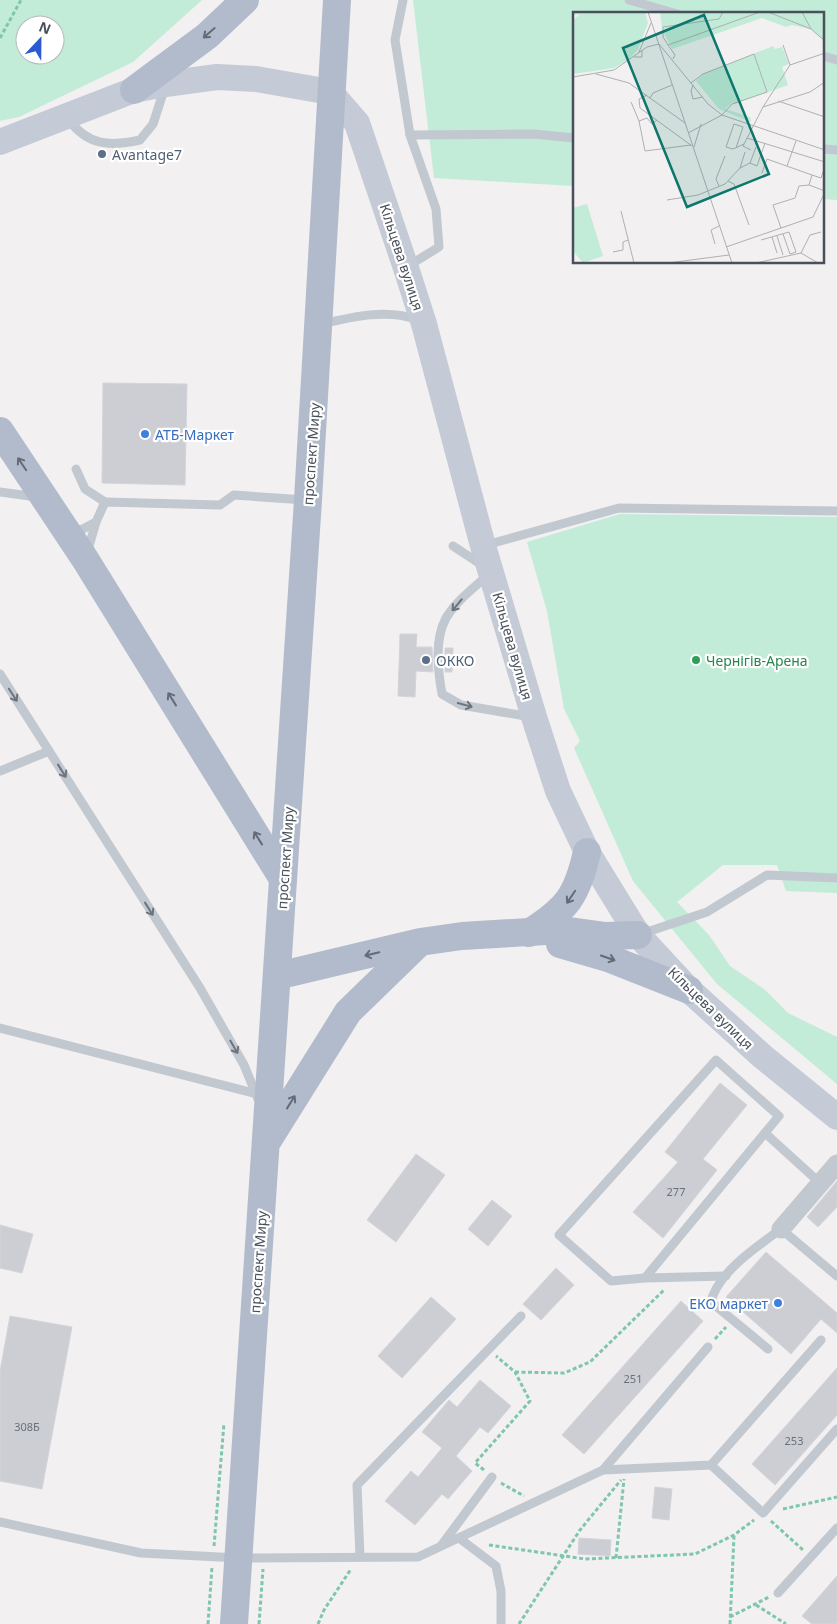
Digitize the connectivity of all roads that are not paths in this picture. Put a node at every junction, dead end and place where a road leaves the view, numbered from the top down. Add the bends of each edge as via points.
1 (245, 0) edge
2 (337, 0) edge
3 (403, 0) edge
4 (629, 0) edge
5 (670, 12) edge
6 (824, 56) edge
7 (837, 60) edge
8 (165, 84) junction
9 (134, 90) junction
10 (330, 92) junction
11 (66, 116) junction
12 (410, 134) junction
13 (573, 138) edge
14 (0, 142) edge
15 (824, 149) edge
16 (837, 150) edge
17 (406, 268) junction
18 (424, 324) junction
19 (318, 325) junction
20 (0, 431) edge
21 (76, 469) dead end
22 (0, 492) edge
23 (44, 498) junction
24 (308, 500) junction
25 (105, 502) junction
26 (837, 511) edge
27 (96, 522) junction
28 (67, 532) junction
29 (453, 546) dead end
30 (483, 546) junction
31 (85, 559) junction
32 (492, 572) junction
33 (0, 674) edge
34 (534, 717) junction
35 (49, 751) junction
36 (0, 770) edge
37 (587, 852) junction
38 (837, 878) edge
39 (283, 879) junction
40 (528, 934) junction
41 (638, 935) junction
42 (420, 942) junction
43 (277, 976) junction
44 (689, 990) junction
45 (0, 1028) edge
46 (258, 1094) junction
47 (837, 1117) edge
48 (765, 1133) junction
49 (265, 1144) junction
50 (837, 1164) edge
51 (820, 1183) junction
52 (780, 1229) junction
53 (726, 1276) junction
54 (837, 1276) edge
55 (645, 1278) junction
56 (521, 1316) dead end
57 (821, 1340) dead end
58 (708, 1347) road end
59 (768, 1350) dead end
60 (837, 1429) edge
61 (711, 1465) junction
62 (603, 1470) junction
63 (492, 1477) road end
64 (0, 1522) edge
65 (837, 1528) edge
66 (459, 1538) junction
67 (441, 1546) junction
68 (360, 1557) junction
69 (238, 1558) junction
70 (778, 1593) road end
71 (234, 1624) edge
72 (502, 1624) edge

1 -> 9 main road via 207,36
2 - 10 main road, проспект Миру
3 - 12 lane via 395,40
4 - 5 lane
6 - 7 lane
8 - 9 main road
8 - 10 main road via 217,77 256,79
8 - 11 lane via 154,124 140,140 106,144 79,134
9 - 11 main road
10 - 17 main road, Кільцева вулиця via 357,123
10 - 19 main road, проспект Миру
11 - 14 main road
12 - 13 lane via 534,134
12 - 17 lane via 436,209 438,246
15 - 16 lane
17 - 18 main road, Кільцева вулиця
18 - 19 lane via 405,315 375,315
18 - 30 main road, Кільцева вулиця
19 - 24 main road, проспект Миру
23 -> 20 main road
21 - 25 lane via 85,489
22 - 23 lane
23 - 28 main road
24 - 25 lane via 234,495 220,505
24 - 39 main road, проспект Миру
25 - 27 lane
26 - 30 lane via 620,508
27 - 28 lane
27 - 31 lane
28 - 31 main road
29 - 32 lane
30 - 32 main road, Кільцева вулиця
39 -> 31 main road
32 - 34 main road, Кільцева вулиця
32 -> 34 lane via 463,598 446,619 438,648 442,694 460,705
33 -> 35 lane
34 - 37 main road, Кільцева вулиця via 558,791
35 - 36 lane
35 -> 46 lane via 200,988
37 -> 40 main road via 580,882 568,902 550,920
37 - 41 main road, Кільцева вулиця
38 - 41 lane via 767,875 707,912
39 - 43 main road, проспект Миру
40 - 41 main road via 562,930 606,936
40 - 42 main road via 462,936
40 -> 44 main road via 608,958
41 - 44 main road, Кільцева вулиця
42 -> 43 main road
49 -> 42 main road via 348,1012
43 - 49 main road, проспект Миру
44 - 47 main road, Кільцева вулиця via 762,1056
45 - 46 lane
46 - 49 lane
48 - 51 lane
48 - 55 lane
48 - 55 lane via 779,1116 716,1060 559,1235 611,1281
49 - 69 main road, проспект Миру
50 - 51 street
51 - 52 street
52 - 53 lane
52 - 54 lane
53 - 55 lane
53 - 59 lane via 714,1290 711,1302
56 - 68 lane via 357,1485
57 - 61 lane
58 - 62 lane
60 - 61 lane via 763,1513
61 - 62 lane
62 - 66 lane
63 - 67 lane
64 - 69 lane via 141,1553
65 - 70 lane
66 - 67 lane
66 - 72 lane via 496,1566
67 - 68 lane via 418,1557
68 - 69 lane
69 - 71 main road, проспект Миру

